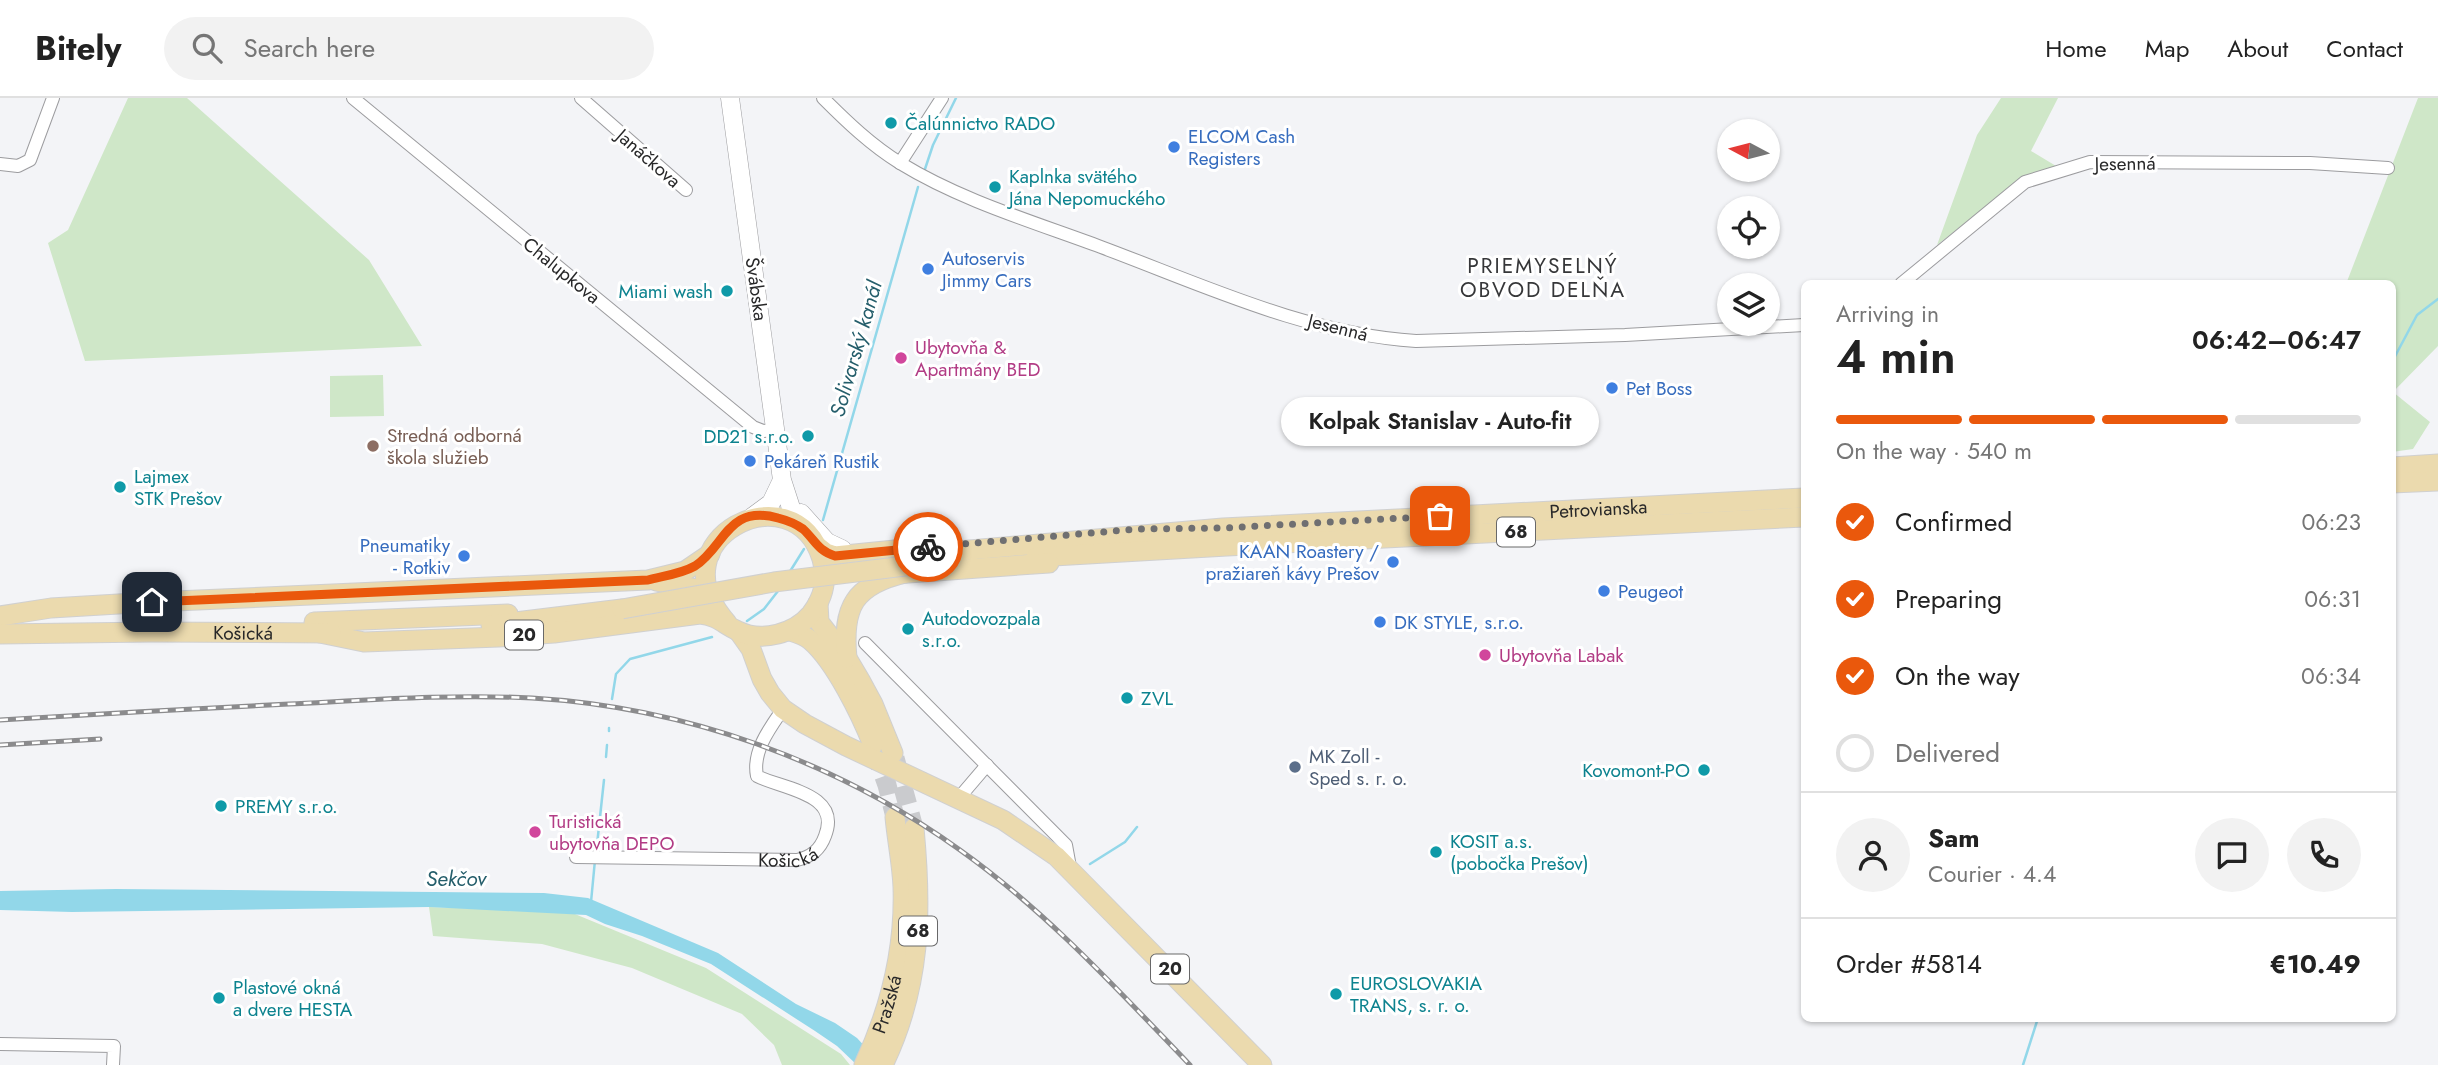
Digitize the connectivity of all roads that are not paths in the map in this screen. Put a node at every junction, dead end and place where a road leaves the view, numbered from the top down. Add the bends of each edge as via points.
1 (53, 98) edge
2 (353, 98) edge
3 (581, 98) edge
4 (730, 98) edge
5 (823, 98) edge
6 (942, 98) edge
7 (900, 163) junction
8 (0, 164) edge
9 (2388, 167) dead end
10 (686, 190) dead end
11 (1905, 280) edge
12 (1801, 325) edge
13 (776, 430) junction
14 (2438, 456) edge
15 (2438, 464) edge
16 (2396, 473) edge
17 (2396, 473) edge
18 (2396, 474) edge
19 (2396, 475) edge
20 (782, 480) junction
21 (2438, 481) edge
22 (2438, 490) edge
23 (1801, 498) edge
24 (752, 517) junction
25 (1801, 517) edge
26 (802, 528) junction
27 (1225, 537) junction
28 (817, 546) junction
29 (869, 552) junction
30 (710, 554) junction
31 (910, 564) junction
32 (648, 580) junction
33 (709, 597) junction
34 (820, 599) junction
35 (621, 604) junction
36 (0, 616) edge
37 (0, 624) edge
38 (733, 627) junction
39 (786, 632) junction
40 (320, 633) junction
41 (0, 634) edge
42 (865, 643) dead end
43 (847, 658) junction
44 (759, 671) junction
45 (783, 709) junction
46 (873, 745) tunnel mouth
47 (893, 753) tunnel mouth
48 (987, 765) junction
49 (958, 799) junction
50 (895, 817) tunnel mouth
51 (914, 828) tunnel mouth
52 (589, 857) dead end
53 (1070, 868) junction
54 (890, 1025) junction
55 (0, 1044) edge
56 (113, 1065) edge
57 (864, 1065) edge
58 (883, 1065) edge
59 (1262, 1065) edge

1 - 8 street via 30,160 18,166
2 - 13 street, Chalupkova via 753,427
3 - 10 street, Janáčkova
4 - 13 street, Švábska
5 - 7 street, Jesenná via 859,134
6 - 7 street
7 - 12 street, Jesenná via 1028,221 1251,304 1372,336 1458,340
9 - 11 street, Jesenná via 2090,162 2025,181
13 - 20 street, Švábska
14 - 16 street
15 - 17 main road
18 - 21 main road
19 - 22 street
20 - 24 street via 771,502
20 - 26 street, Švábska
20 - 29 street via 801,514 827,542
23 - 27 main road, Petrovianska / 68
24 - 26 main road via 779,518
24 - 30 main road via 729,528
25 - 27 main road, Petrovianska / 68
26 - 28 main road
27 - 29 main road, 68 via 1138,529
27 - 31 main road
28 - 29 main road, 68 via 835,556
28 - 34 main road via 825,583
30 - 32 main road, Košická via 685,571
30 - 33 main road via 705,580
31 - 34 main road via 847,580
31 - 35 main road via 812,567
31 - 43 main road via 874,583 856,599 845,630
32 - 33 main road, Košická via 696,589
32 - 36 main road, Košická via 51,608
33 - 38 main road
34 - 39 main road via 800,624
34 - 43 main road via 819,622
35 - 37 main road via 363,621
35 - 40 main road via 499,625
38 - 39 main road via 768,635
38 - 40 main road, 20 via 700,614 499,637 364,642
38 - 44 main road, 20 via 751,649
39 - 44 main road via 769,645
39 - 46 main road via 810,640 852,699
40 - 41 main road, Košická / 20
42 - 48 street
43 - 47 main road
44 - 45 main road, 20
45 - 49 main road, 20 via 846,746
45 - 52 street, Košická via 755,767 757,776 806,793 821,805 828,828 814,853 797,860
48 - 49 street
48 - 53 street via 1066,845
49 - 53 main road, 20 via 1020,831
50 - 54 main road, Pražská / 68 via 903,885
51 - 54 main road, Pražská / 68 via 919,922 914,964
53 - 59 main road, 20
54 - 57 main road, Pražská / 68
54 - 58 main road, Pražská / 68
55 - 56 street via 114,1046

